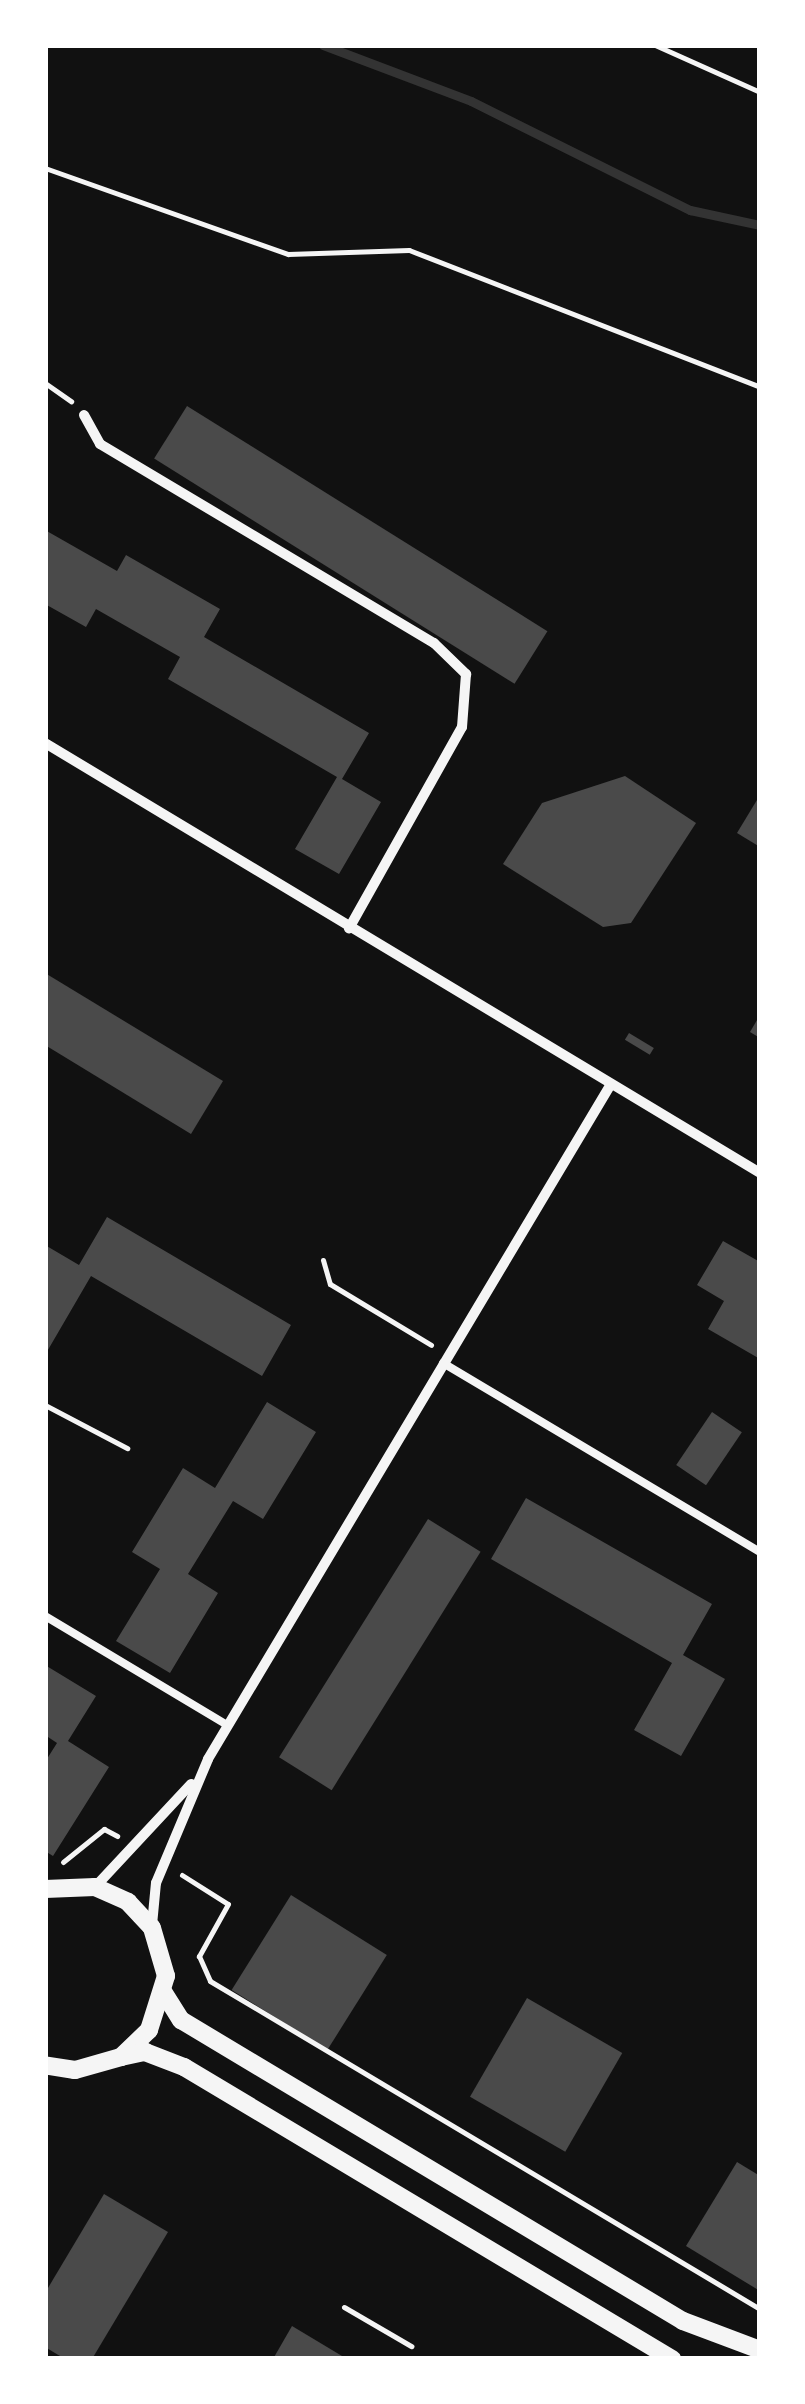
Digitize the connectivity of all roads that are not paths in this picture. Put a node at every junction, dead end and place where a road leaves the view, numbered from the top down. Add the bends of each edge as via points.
1 (84, 414) road end
2 (45, 743) edge
3 (348, 928) junction
4 (612, 1084) junction
5 (760, 1173) edge
6 (445, 1359) junction
7 (760, 1552) edge
8 (45, 1616) edge
9 (226, 1725) junction
10 (198, 1776) junction
11 (95, 1887) junction
12 (45, 1889) edge
13 (152, 1928) junction
14 (164, 1993) junction
15 (120, 2057) junction
16 (54, 2067) edge
17 (45, 2080) edge
18 (760, 2350) edge
19 (672, 2359) edge

1 - 3 street via 100,444 434,643 466,674 462,727
2 - 3 street
3 - 4 street
4 - 5 street
4 - 6 street
6 - 7 lane
6 - 9 street
8 - 9 lane
9 - 10 street
10 - 11 street
10 - 13 street via 163,1864
11 - 12 street
11 - 13 street via 128,1902
13 - 14 street
14 - 15 street via 149,2030
14 - 18 street via 178,2018 666,2311
15 - 16 street
15 - 19 street via 146,2052 184,2067
16 - 17 street

